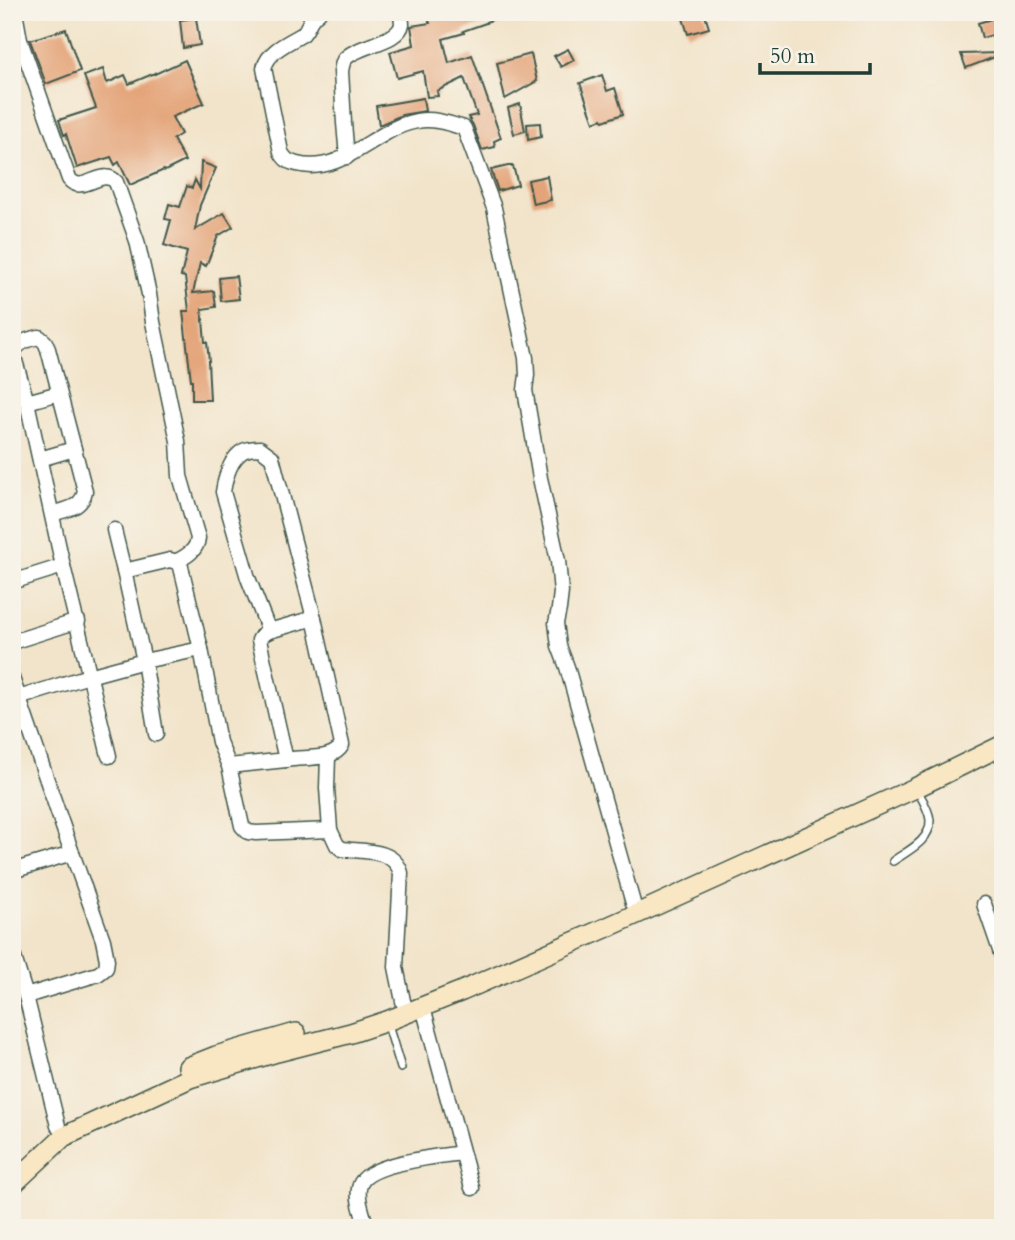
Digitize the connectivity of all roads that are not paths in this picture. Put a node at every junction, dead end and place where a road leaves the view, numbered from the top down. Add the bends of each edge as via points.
1 (15, 12) edge
2 (318, 12) edge
3 (400, 12) edge
4 (347, 157) junction
5 (59, 393) junction
6 (27, 402) junction
7 (74, 449) junction
8 (40, 459) junction
9 (52, 514) junction
10 (114, 530) dead end
11 (177, 561) junction
12 (63, 566) junction
13 (124, 571) junction
14 (12, 582) edge
15 (314, 618) junction
16 (78, 621) junction
17 (269, 631) junction
18 (12, 642) edge
19 (201, 649) junction
20 (144, 661) junction
21 (89, 676) junction
22 (12, 678) edge
23 (15, 699) edge
24 (1003, 731) edge
25 (156, 734) dead end
26 (1003, 745) edge
27 (109, 756) dead end
28 (328, 756) junction
29 (286, 760) junction
30 (229, 766) junction
31 (916, 787) junction
32 (330, 831) junction
33 (72, 853) junction
34 (893, 861) dead end
35 (730, 864) junction
36 (12, 871) edge
37 (633, 903) junction
38 (984, 904) dead end
39 (12, 951) edge
40 (1003, 959) edge
41 (26, 996) junction
42 (411, 1007) junction
43 (387, 1021) junction
44 (401, 1068) dead end
45 (58, 1126) junction
46 (461, 1153) junction
47 (14, 1176) edge
48 (472, 1188) dead end
49 (366, 1228) edge

1 - 11 street via 20,40 69,179 78,186 112,177 133,226 178,441 180,476 198,538 188,555
2 - 4 street via 303,34 272,53 264,68 284,159 314,166
3 - 4 street via 400,29 350,54 343,63
4 - 37 street via 399,126 420,120 464,128 468,136 495,208 526,358 525,390 558,561 559,646
5 - 6 street
5 - 6 street via 47,344 35,337 18,344 13,354
5 - 7 street
6 - 8 street
7 - 8 street
7 - 9 street via 84,499 78,506
8 - 9 street
9 - 12 street
10 - 13 street
11 - 13 street
11 - 19 street
12 - 14 street
12 - 16 street
13 - 20 street
15 - 17 street
15 - 17 street via 272,457 260,448 245,450 229,469 223,492
15 - 28 street via 342,745
16 - 18 street
16 - 21 street
17 - 29 street via 259,640
19 - 20 street
19 - 30 street via 219,742
20 - 21 street
20 - 25 street
21 - 23 street
21 - 27 street
22 - 23 street
23 - 33 street
24 - 35 street
26 - 31 street
28 - 29 street
28 - 32 street
29 - 30 street
30 - 32 street via 242,826 248,832
31 - 34 lane via 930,822 925,838
31 - 35 street
32 - 42 street via 342,849 382,853 398,864 396,967
33 - 36 street
33 - 41 street via 103,940 106,968
35 - 37 street
35 - 42 street via 619,922
37 - 42 street via 457,981
38 - 40 street
39 - 41 street
41 - 45 street
42 - 43 street
42 - 45 street via 216,1056
42 - 46 street
43 - 44 lane
43 - 47 street via 190,1078 63,1138
45 - 47 street
46 - 48 street
46 - 49 street via 412,1160 365,1178 359,1197

